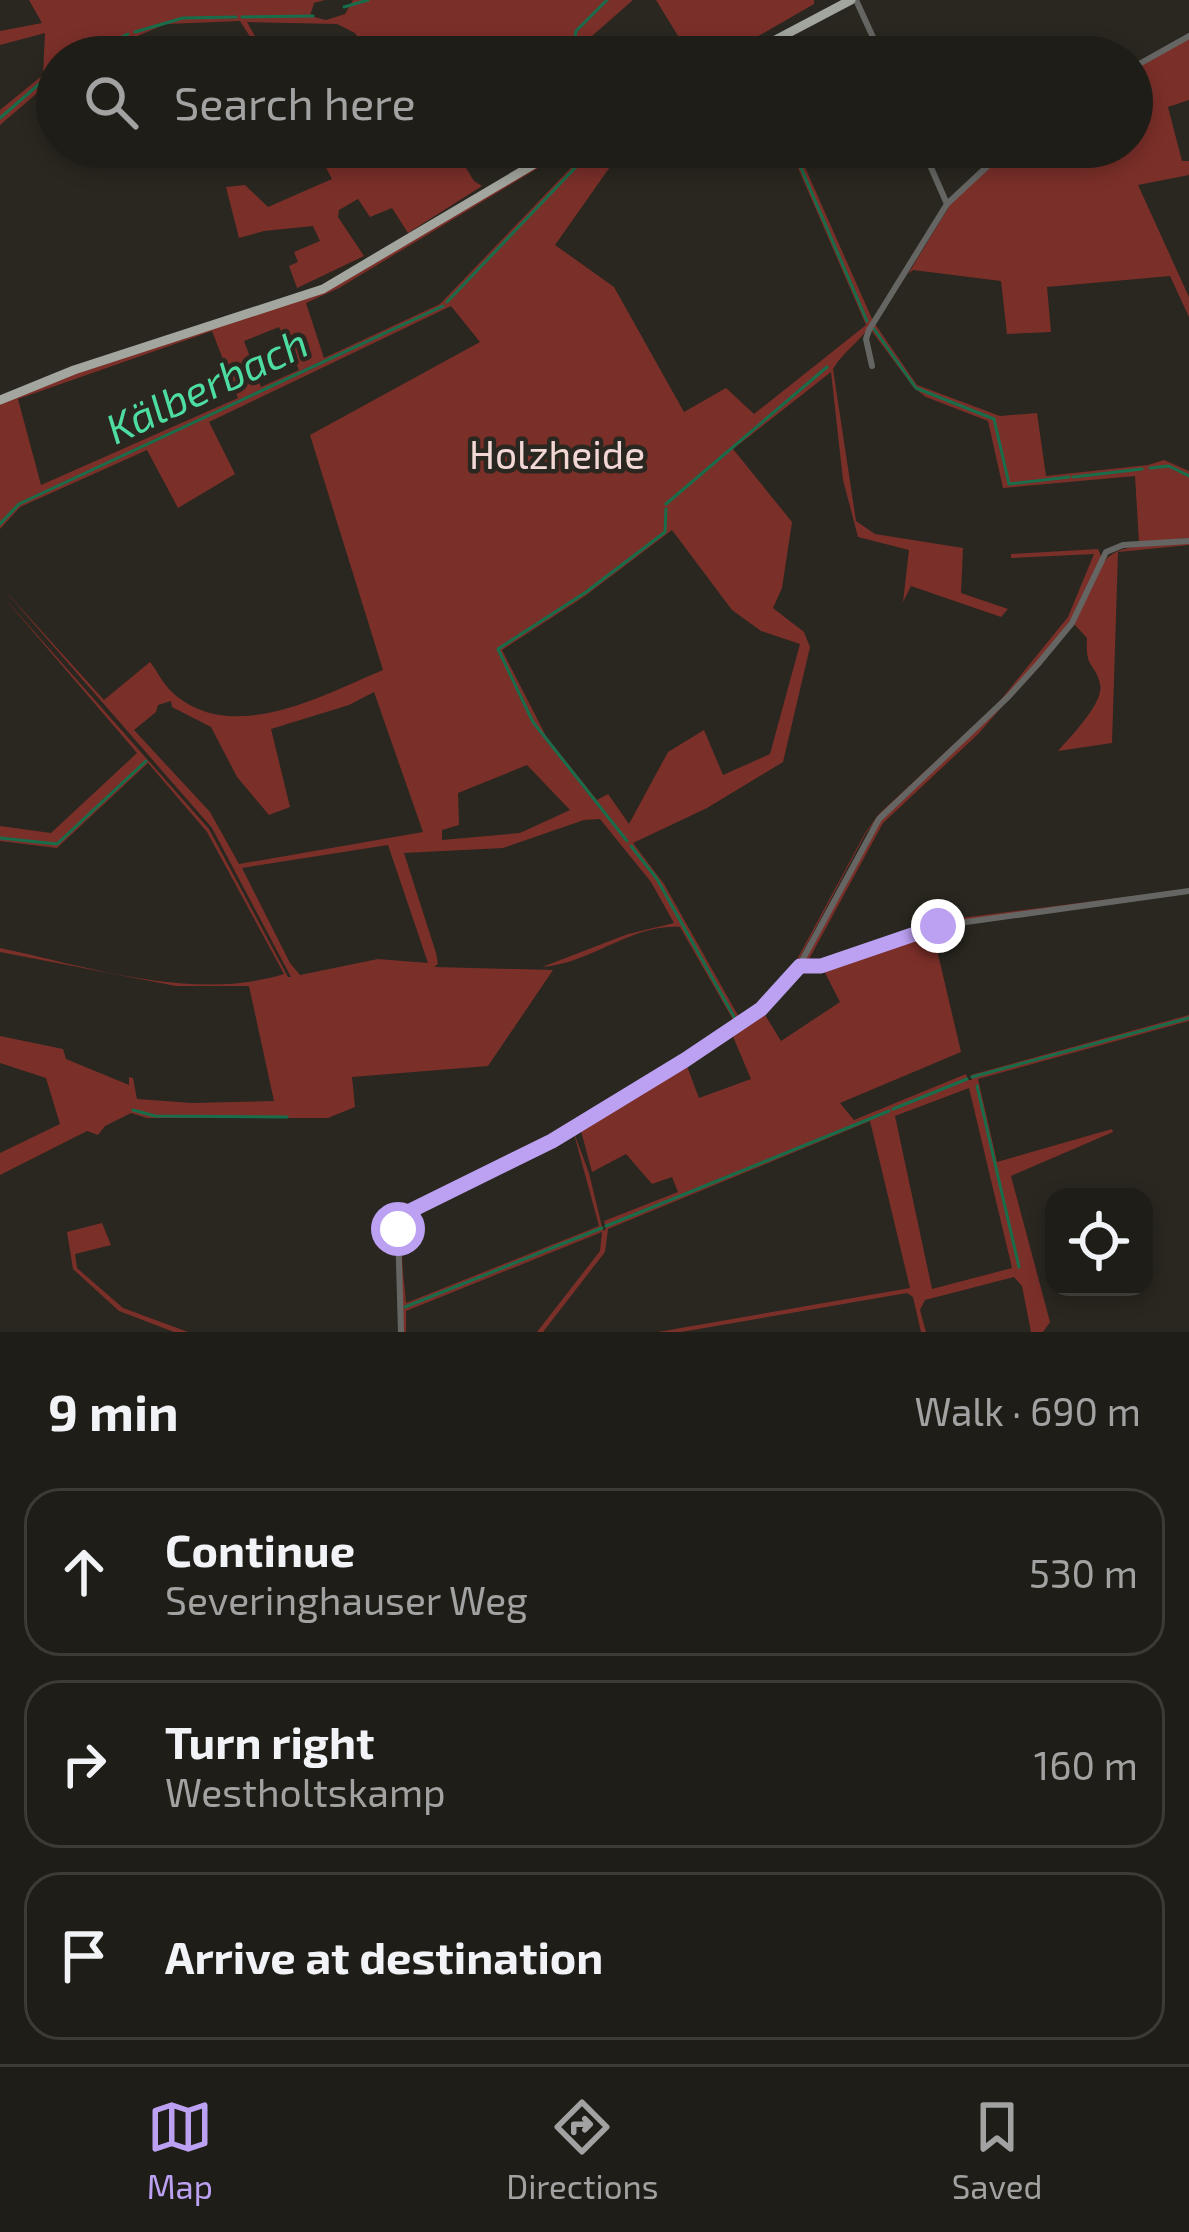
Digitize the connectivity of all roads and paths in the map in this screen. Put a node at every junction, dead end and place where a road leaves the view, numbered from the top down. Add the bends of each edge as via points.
1 (853, 0) edge
2 (784, 36) edge
3 (871, 36) edge
4 (1189, 36) edge
5 (1153, 56) edge
6 (527, 168) edge
7 (931, 168) edge
8 (986, 168) edge
9 (947, 204) junction
10 (872, 366) dead end
11 (0, 400) edge
12 (1189, 541) edge
13 (1189, 891) edge
14 (800, 966) junction
15 (401, 1332) edge

1 - 2 main road
1 - 3 street
4 - 5 street
6 - 11 main road via 323,290
7 - 9 street
8 - 9 street
9 - 10 street via 869,330
12 - 14 street via 1106,552 1072,623 1008,697 879,819
13 - 14 street via 938,926
14 - 15 street via 761,1009 685,1060 552,1141 405,1214 398,1229

